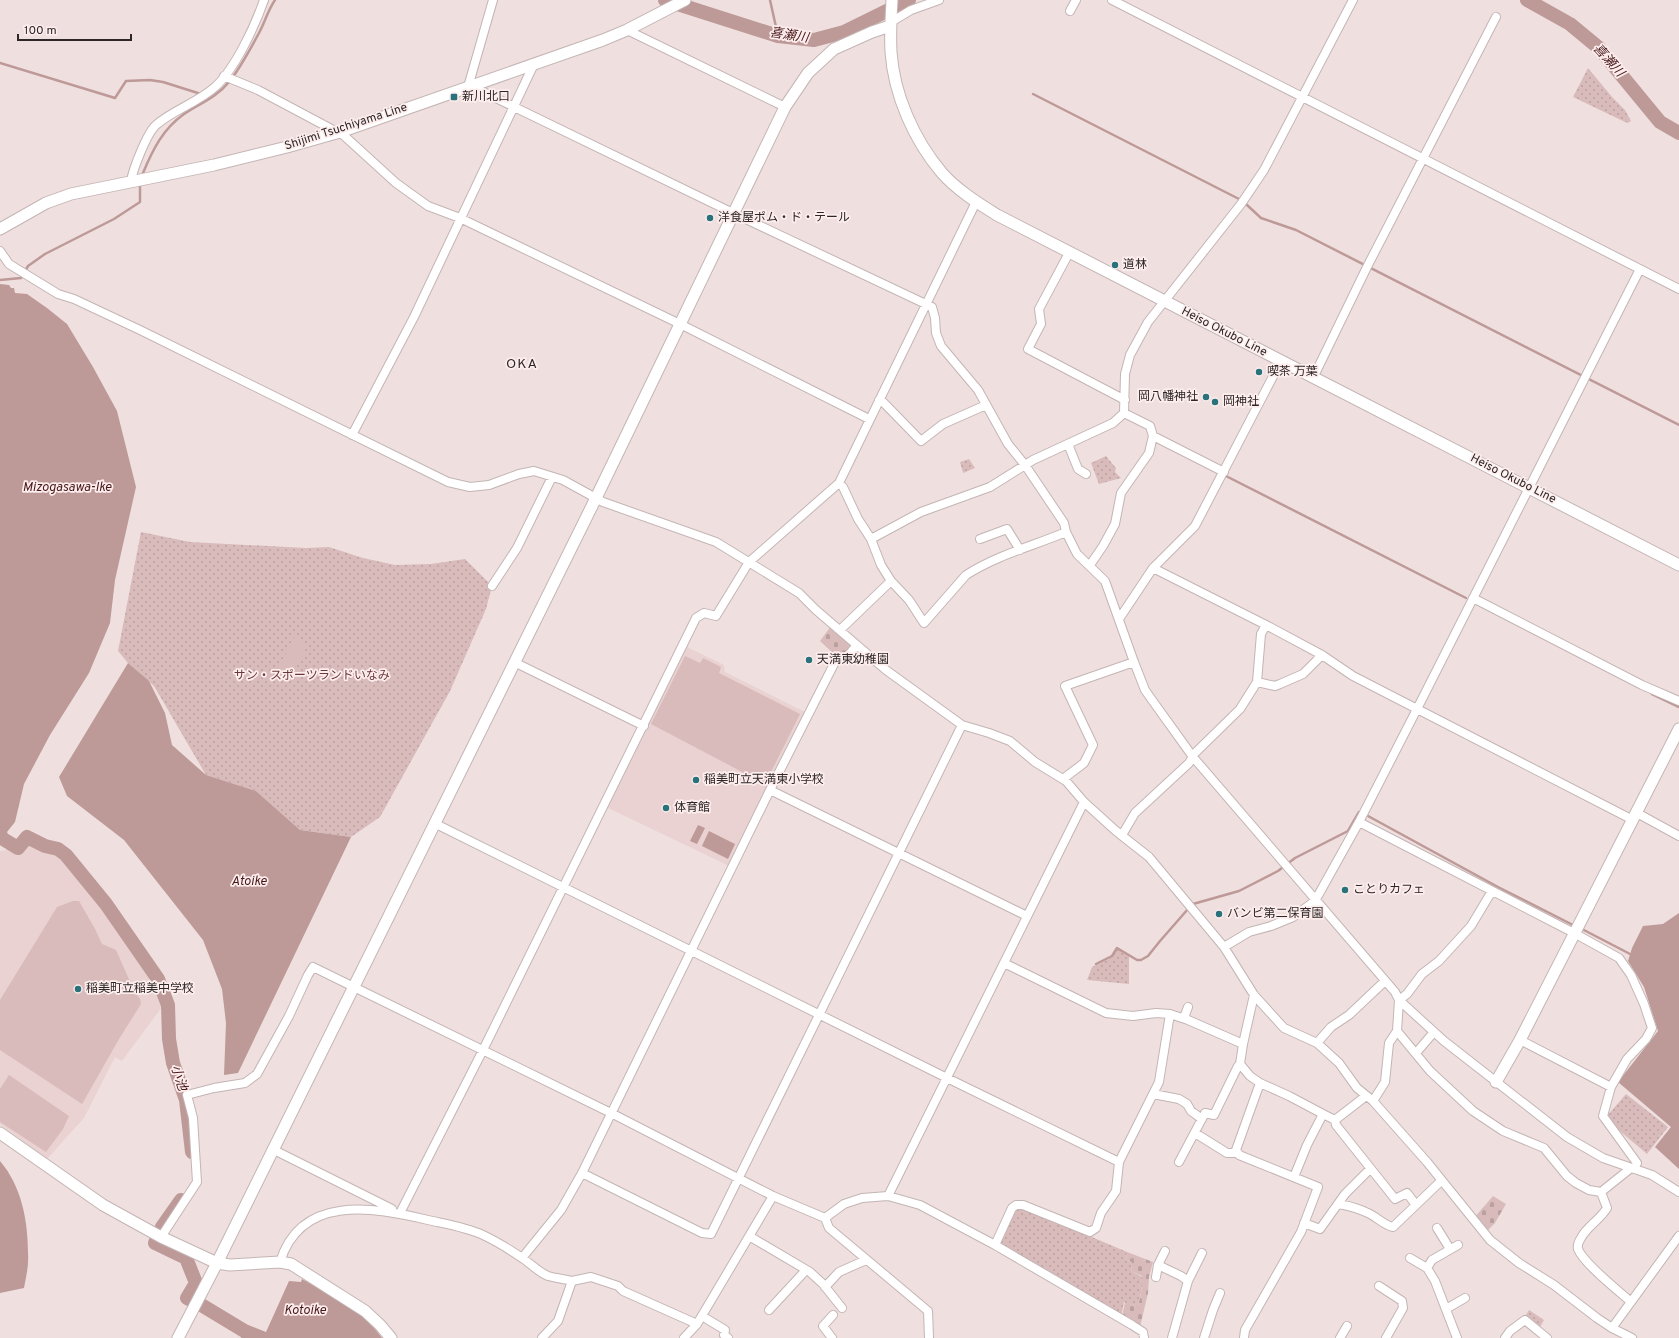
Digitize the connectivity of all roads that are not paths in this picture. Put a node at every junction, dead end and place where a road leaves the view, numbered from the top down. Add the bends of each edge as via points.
1 (264, 0) edge
2 (493, 0) edge
3 (685, 0) edge
4 (892, 0) edge
5 (939, 0) edge
6 (1076, 0) edge
7 (1112, 0) edge
8 (1353, 0) edge
9 (1070, 12) dead end
10 (1496, 16) dead end
11 (891, 23) junction
12 (627, 30) junction
13 (534, 64) junction
14 (226, 77) junction
15 (470, 87) junction
16 (1303, 97) junction
17 (513, 107) junction
18 (785, 107) junction
19 (338, 132) junction
20 (1423, 158) junction
21 (131, 181) junction
22 (976, 202) junction
23 (733, 214) junction
24 (460, 218) junction
25 (0, 229) edge
26 (0, 251) edge
27 (1069, 253) junction
28 (1640, 269) junction
29 (1679, 289) edge
30 (1165, 302) junction
31 (925, 305) junction
32 (680, 324) junction
33 (1281, 361) junction
34 (1313, 378) junction
35 (878, 400) junction
36 (1125, 400) junction
37 (986, 405) junction
38 (1124, 413) junction
39 (869, 419) junction
40 (352, 435) junction
41 (1153, 436) junction
42 (1068, 444) junction
43 (1025, 465) junction
44 (1224, 472) junction
45 (1086, 474) dead end
46 (552, 477) junction
47 (839, 483) junction
48 (1528, 487) junction
49 (596, 498) junction
50 (1066, 532) junction
51 (871, 539) junction
52 (980, 539) dead end
53 (1020, 550) junction
54 (749, 562) junction
55 (1090, 565) junction
56 (1679, 565) edge
57 (1153, 568) junction
58 (891, 581) junction
59 (492, 586) dead end
60 (1473, 598) junction
61 (1119, 619) junction
62 (1266, 625) junction
63 (840, 630) junction
64 (856, 646) junction
65 (1322, 655) junction
66 (514, 662) junction
67 (1134, 662) junction
68 (1257, 682) junction
69 (1679, 701) edge
70 (1417, 709) junction
71 (962, 725) junction
72 (644, 726) junction
73 (1679, 730) edge
74 (1193, 757) junction
75 (1063, 780) junction
76 (770, 790) junction
77 (1084, 802) junction
78 (1635, 816) junction
79 (1359, 822) junction
80 (434, 823) junction
81 (1122, 835) junction
82 (1679, 836) edge
83 (899, 853) junction
84 (563, 886) junction
85 (1492, 891) junction
86 (1315, 901) junction
87 (1027, 916) junction
88 (1574, 933) junction
89 (1224, 947) junction
90 (691, 952) junction
91 (1004, 963) junction
92 (1385, 980) junction
93 (354, 986) junction
94 (1254, 995) junction
95 (1399, 1000) junction
96 (1188, 1007) dead end
97 (820, 1014) junction
98 (1170, 1014) junction
99 (1186, 1020) junction
100 (1397, 1031) junction
101 (1434, 1032) junction
102 (1520, 1040) junction
103 (1317, 1043) junction
104 (1243, 1044) junction
105 (483, 1050) junction
106 (1416, 1053) junction
107 (1240, 1064) junction
108 (947, 1078) junction
109 (1496, 1082) junction
110 (1260, 1083) junction
111 (1611, 1087) junction
112 (1154, 1094) junction
113 (1369, 1098) junction
114 (611, 1113) junction
115 (1323, 1114) junction
116 (1202, 1119) junction
117 (1335, 1120) junction
118 (0, 1133) edge
119 (1195, 1133) junction
120 (272, 1149) junction
121 (1238, 1153) junction
122 (1120, 1162) junction
123 (1180, 1162) dead end
124 (1633, 1168) junction
125 (1370, 1169) junction
126 (582, 1173) junction
127 (739, 1177) junction
128 (1294, 1177) junction
129 (1441, 1181) junction
130 (1601, 1192) junction
131 (1679, 1192) edge
132 (773, 1196) junction
133 (888, 1196) junction
134 (1339, 1204) junction
135 (1416, 1205) junction
136 (400, 1213) junction
137 (825, 1218) junction
138 (1304, 1223) junction
139 (1437, 1228) dead end
140 (749, 1236) junction
141 (1679, 1236) edge
142 (161, 1237) junction
143 (995, 1245) junction
144 (1458, 1245) dead end
145 (1450, 1250) junction
146 (1165, 1251) dead end
147 (1202, 1253) dead end
148 (522, 1258) junction
149 (1410, 1258) dead end
150 (866, 1260) junction
151 (280, 1262) junction
152 (217, 1263) junction
153 (1158, 1265) junction
154 (1427, 1268) junction
155 (806, 1270) junction
156 (1156, 1277) dead end
157 (572, 1281) junction
158 (1188, 1281) junction
159 (825, 1287) junction
160 (1382, 1291) dead end
161 (1220, 1294) dead end
162 (1465, 1298) dead end
163 (1631, 1302) junction
164 (842, 1308) dead end
165 (1446, 1309) junction
166 (769, 1310) dead end
167 (833, 1315) dead end
168 (702, 1316) junction
169 (697, 1324) junction
170 (1347, 1326) dead end
171 (1612, 1328) junction
172 (178, 1338) edge
173 (391, 1338) edge
174 (542, 1338) edge
175 (684, 1338) edge
176 (728, 1338) edge
177 (832, 1338) edge
178 (929, 1338) edge
179 (1144, 1338) edge
180 (1172, 1338) edge
181 (1204, 1338) edge
182 (1244, 1338) edge
183 (1340, 1338) edge
184 (1386, 1338) edge
185 (1457, 1338) edge
186 (1505, 1338) edge
187 (1548, 1338) edge
188 (1632, 1338) edge

1 - 14 street via 248,40
2 - 15 street
3 - 12 street, Shijimi Tsuchiyama Line
4 - 11 street, Heiso Okubo Line
5 - 11 street via 911,10
6 - 9 street
7 - 16 street
8 - 16 street
10 - 20 street
11 - 18 street via 834,49 808,73
11 - 22 street, Heiso Okubo Line via 891,53 906,114 922,145 943,173
12 - 13 street, Shijimi Tsuchiyama Line
12 - 18 street
13 - 15 street, Shijimi Tsuchiyama Line
13 - 17 street
14 - 19 street via 258,90
14 - 21 street via 206,94 155,126 133,171
15 - 17 street
15 - 19 street, Shijimi Tsuchiyama Line
16 - 20 street
16 - 30 street via 1264,170
17 - 23 street
17 - 24 street
18 - 23 street
19 - 21 street, Shijimi Tsuchiyama Line via 287,148
19 - 24 street via 415,197 428,206
20 - 28 street
20 - 34 street
21 - 25 street, Shijimi Tsuchiyama Line via 71,194 46,203
22 - 27 street, Heiso Okubo Line
22 - 31 street
23 - 31 street
23 - 32 street
24 - 32 street
24 - 40 street via 414,317
26 - 40 street via 9,264 58,294 140,330
27 - 30 street, Heiso Okubo Line
27 - 36 street via 1039,309 1041,324 1028,349
28 - 29 street
28 - 48 street
30 - 33 street, Heiso Okubo Line
30 - 36 street via 1148,322 1130,355 1125,374
31 - 35 street
31 - 37 street via 932,307 941,346 978,390
32 - 39 street
32 - 49 street
33 - 34 street, Heiso Okubo Line
33 - 44 street
34 - 48 street, Heiso Okubo Line
35 - 37 street via 921,441 943,424
35 - 39 street
36 - 38 street
37 - 43 street via 1008,444
38 - 41 street via 1150,426
38 - 42 street via 1113,423
39 - 47 street
40 - 46 street via 448,482 470,487 489,485 534,471
41 - 44 street
41 - 55 street via 1149,453 1121,493 1115,524
42 - 43 street
42 - 45 street via 1078,469
43 - 50 street via 1064,523
43 - 51 street via 990,487 920,512
44 - 57 street via 1195,526
46 - 49 street via 563,480
46 - 59 street via 517,548
47 - 51 street
47 - 54 street
48 - 56 street, Heiso Okubo Line
48 - 60 street
49 - 54 street via 716,542
49 - 66 street
50 - 53 street
50 - 55 street via 1077,554
51 - 58 street
52 - 53 street via 1007,529
53 - 58 street via 966,575 924,623 909,600
54 - 63 street via 799,594
54 - 72 street via 716,616 704,614 696,618
55 - 61 street via 1105,581
57 - 61 street
57 - 62 street
58 - 63 street
60 - 69 street
60 - 70 street
61 - 67 street
62 - 65 street
62 - 68 street via 1261,634
63 - 64 street
64 - 71 street
64 - 76 street via 848,656 836,660
65 - 68 street via 1303,674 1280,684 1275,686
65 - 70 street via 1353,676
66 - 72 street
66 - 80 street
67 - 74 street via 1145,690
67 - 75 street via 1065,686 1093,745 1084,763
68 - 74 street via 1240,708
70 - 78 street
70 - 79 street
71 - 75 street via 1010,741 1035,762
71 - 83 street
72 - 84 street
73 - 78 street
74 - 81 street via 1135,813
74 - 86 street
75 - 77 street
76 - 83 street
76 - 90 street
77 - 81 street
77 - 87 street
78 - 82 street
78 - 88 street
79 - 85 street
79 - 86 street
80 - 84 street
80 - 93 street
81 - 89 street via 1148,857
83 - 87 street
83 - 97 street
84 - 90 street
84 - 105 street
85 - 88 street
85 - 95 street via 1471,926
86 - 89 street via 1293,917 1249,932
86 - 92 street
87 - 91 street
88 - 102 street
88 - 111 street via 1619,958 1631,975 1652,1028 1646,1039 1627,1059
89 - 94 street
90 - 97 street
90 - 114 street
91 - 98 street via 1106,1013 1133,1016
91 - 108 street
92 - 95 street
92 - 103 street via 1349,1015 1331,1027
93 - 105 street
93 - 120 street
93 - 142 street via 313,967 257,1074 245,1083 187,1095 193,1118 197,1182
94 - 103 street via 1284,1028
94 - 104 street
95 - 100 street
95 - 101 street
96 - 99 street
97 - 108 street
97 - 127 street
98 - 99 street
98 - 112 street
99 - 104 street
100 - 106 street
100 - 113 street via 1389,1044 1385,1082
101 - 106 street
101 - 109 street
102 - 109 street
102 - 111 street
103 - 113 street via 1339,1063 1357,1088
104 - 107 street
105 - 114 street
105 - 136 street
106 - 130 street via 1430,1071 1473,1111 1504,1131 1544,1148 1566,1176 1589,1190
107 - 110 street
107 - 116 street via 1214,1115 1206,1113
108 - 122 street
108 - 133 street
109 - 124 street via 1567,1137 1603,1158
110 - 115 street
110 - 121 street via 1236,1150
111 - 124 street via 1603,1116 1637,1163
112 - 116 street via 1179,1099
112 - 122 street
113 - 117 street
113 - 129 street
114 - 126 street
114 - 127 street
115 - 117 street
115 - 128 street
116 - 119 street
117 - 125 street via 1336,1125
118 - 142 street via 103,1205
119 - 121 street via 1227,1153
119 - 123 street
120 - 136 street
120 - 152 street
121 - 128 street
122 - 143 street via 1116,1191 1101,1212 1096,1228 1090,1232 1023,1205 1016,1205 1012,1208
124 - 130 street
124 - 131 street via 1652,1175
125 - 134 street via 1345,1194
125 - 135 street via 1395,1199 1407,1193
126 - 127 street via 702,1233 711,1234
126 - 148 street via 561,1210
127 - 132 street
128 - 138 street via 1318,1187
129 - 135 street
129 - 171 street via 1495,1245
130 - 163 street via 1607,1208 1586,1229 1578,1248 1587,1261
132 - 137 street
132 - 140 street
133 - 137 street via 853,1200
133 - 143 street via 920,1205
134 - 135 street via 1352,1206 1393,1227
134 - 138 street via 1320,1229
136 - 148 street via 467,1229 483,1235
136 - 151 street via 382,1210 340,1210 313,1218 293,1234 283,1250
137 - 150 street via 829,1228
138 - 182 street via 1294,1246 1245,1330
139 - 145 street
140 - 155 street
140 - 168 street
141 - 163 street
142 - 152 street
143 - 179 street via 1132,1325 1143,1332
144 - 145 street
145 - 154 street via 1432,1260
146 - 153 street
147 - 158 street
148 - 157 street via 548,1276
149 - 154 street
150 - 159 street via 839,1272
150 - 178 street via 928,1311
151 - 152 street via 230,1265
151 - 173 street via 291,1264 365,1311
152 - 172 street
153 - 156 street
153 - 158 street
154 - 165 street
155 - 159 street
155 - 166 street
157 - 169 street via 591,1277 618,1286 623,1291
157 - 174 street via 558,1321
158 - 180 street
159 - 164 street
160 - 184 street via 1402,1301 1403,1308
161 - 181 street
162 - 165 street
163 - 171 street
165 - 185 street
167 - 177 street via 823,1326
168 - 169 street
168 - 176 street via 725,1330 724,1335
169 - 175 street
170 - 183 street
171 - 188 street
186 - 187 street via 1525,1320

